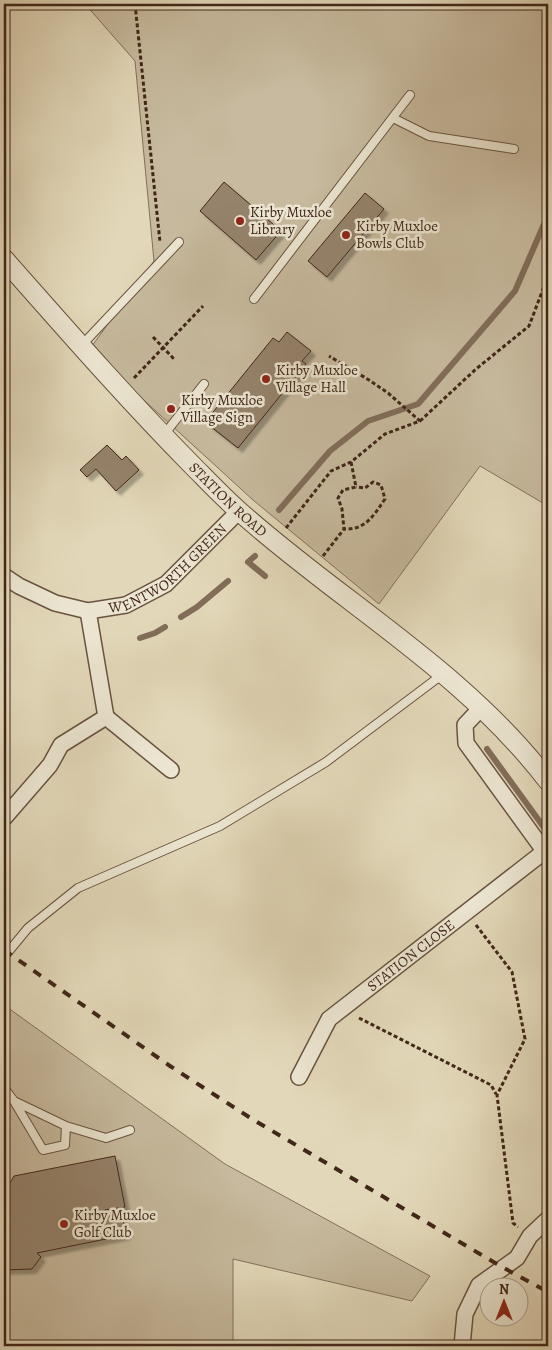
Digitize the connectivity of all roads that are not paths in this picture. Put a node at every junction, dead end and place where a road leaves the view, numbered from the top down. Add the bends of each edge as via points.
1 (410, 95) dead end
2 (393, 118) junction
3 (514, 149) dead end
4 (179, 242) dead end
5 (4, 259) edge
6 (254, 299) dead end
7 (81, 346) junction
8 (204, 384) dead end
9 (163, 436) junction
10 (239, 511) junction
11 (4, 576) edge
12 (88, 611) junction
13 (444, 673) junction
14 (482, 708) junction
15 (106, 717) junction
16 (171, 770) dead end
17 (548, 781) edge
18 (4, 818) edge
19 (546, 854) edge
20 (4, 957) edge
21 (299, 1077) dead end
22 (4, 1088) edge
23 (14, 1101) junction
24 (66, 1126) junction
25 (130, 1130) dead end
26 (548, 1219) edge
27 (462, 1346) edge

1 - 2 lane
2 - 3 lane via 429,136
2 - 6 lane
4 - 7 lane
5 - 7 street, STATION ROAD
7 - 9 street, STATION ROAD
8 - 9 lane
9 - 10 street, STATION ROAD
10 - 12 street, WENTWORTH GREEN via 166,584 126,605
10 - 13 street, STATION ROAD
11 - 12 street, WENTWORTH GREEN via 55,603
12 - 15 street, WENTWORTH GREEN
13 - 14 street, STATION ROAD
13 - 20 lane via 326,762 220,826 78,888 28,928
14 - 17 street, STATION ROAD
14 - 19 street via 465,725 466,742
15 - 16 street
15 - 18 street via 61,745 50,765
19 - 21 street, STATION CLOSE via 329,1019
22 - 23 lane
23 - 24 lane
23 - 24 lane via 43,1150 65,1145
24 - 25 lane via 106,1138
26 - 27 street via 530,1236 516,1258 480,1285 464,1314

